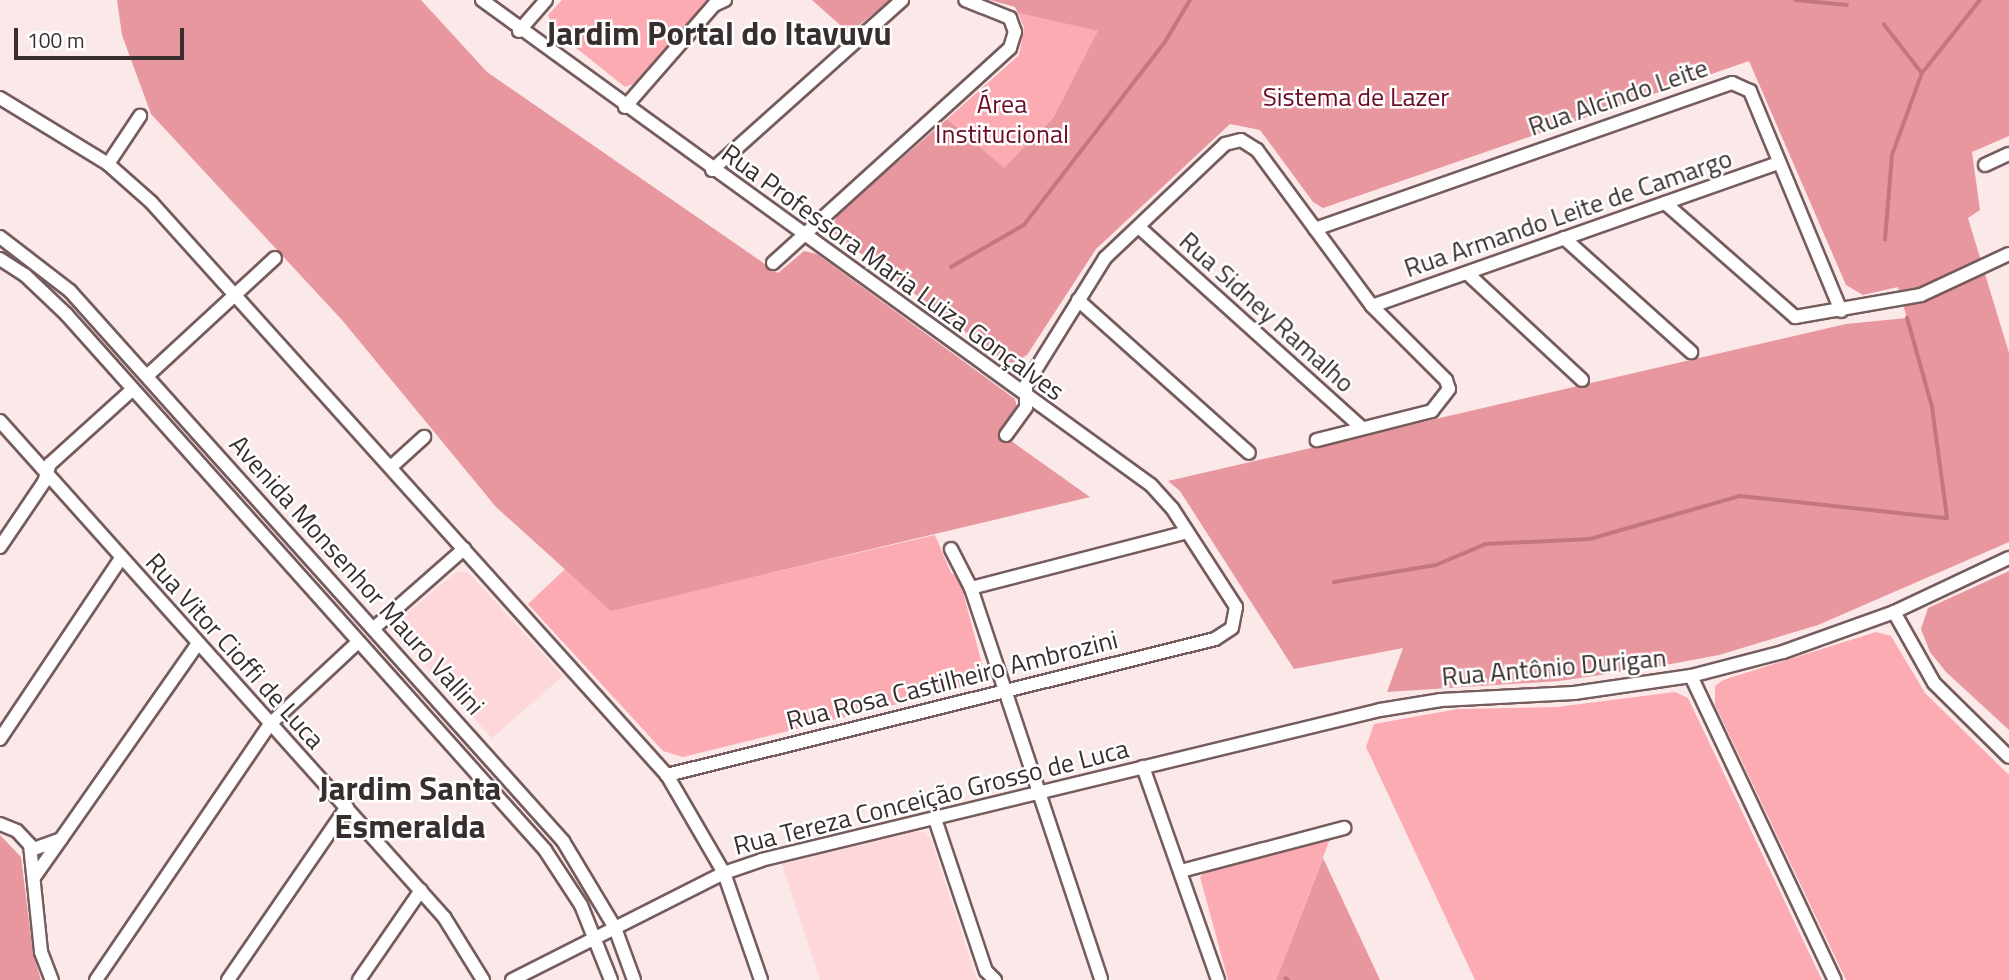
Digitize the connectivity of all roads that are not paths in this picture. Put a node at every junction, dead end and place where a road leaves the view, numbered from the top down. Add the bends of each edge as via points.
1 (482, 0) edge
2 (546, 0) edge
3 (725, 0) edge
4 (902, 0) edge
5 (967, 1) edge
6 (519, 30) junction
7 (0, 98) edge
8 (625, 107) junction
9 (140, 116) dead end
10 (2009, 154) edge
11 (1779, 163) junction
12 (108, 164) junction
13 (1985, 165) dead end
14 (712, 170) junction
15 (1665, 203) junction
16 (1141, 229) junction
17 (1315, 229) junction
18 (805, 234) junction
19 (0, 237) edge
20 (1564, 238) junction
21 (2009, 254) edge
22 (275, 258) dead end
23 (0, 259) edge
24 (773, 263) dead end
25 (1467, 272) junction
26 (236, 294) junction
27 (1078, 300) junction
28 (1372, 306) junction
29 (1841, 311) junction
30 (1691, 352) dead end
31 (147, 376) junction
32 (1583, 380) dead end
33 (132, 390) junction
34 (1026, 394) junction
35 (0, 421) edge
36 (1362, 428) junction
37 (1006, 435) dead end
38 (424, 437) dead end
39 (1317, 440) dead end
40 (1249, 453) dead end
41 (391, 467) junction
42 (46, 474) junction
43 (1187, 532) junction
44 (0, 547) edge
45 (464, 549) junction
46 (951, 549) dead end
47 (121, 558) junction
48 (2009, 558) edge
49 (971, 588) junction
50 (1894, 612) junction
51 (1237, 616) joint
52 (374, 628) junction
53 (358, 642) junction
54 (198, 643) junction
55 (1691, 676) junction
56 (1003, 690) junction
57 (1380, 710) joint
58 (270, 724) junction
59 (0, 739) edge
60 (2009, 757) edge
61 (1143, 767) junction
62 (667, 775) junction
63 (1039, 791) junction
64 (347, 807) junction
65 (935, 819) junction
66 (0, 824) edge
67 (1345, 828) dead end
68 (61, 839) junction
69 (32, 850) junction
70 (1181, 871) junction
71 (724, 873) junction
72 (36, 876) junction
73 (421, 891) junction
74 (615, 929) junction
75 (596, 938) junction
76 (993, 978) edge
77 (52, 980) edge
78 (96, 980) edge
79 (228, 980) edge
80 (359, 980) edge
81 (483, 980) edge
82 (512, 980) edge
83 (611, 980) edge
84 (634, 980) edge
85 (761, 980) edge
86 (1101, 980) edge
87 (1219, 980) edge
88 (1835, 980) edge

1 - 6 street, Rua Professora Maria Luiza Gonçalves
2 - 6 street
3 - 8 street via 714,5
4 - 14 street
5 - 18 street via 1010,18 1015,32 1010,48
6 - 8 street, Rua Professora Maria Luiza Gonçalves
7 - 12 street
8 - 14 street, Rua Professora Maria Luiza Gonçalves
9 - 12 street
10 - 13 street
11 - 15 street, Rua Armando Leite de Camargo
11 - 17 street, Rua Alcindo Leite via 1750,91 1732,83
11 - 29 street, Rua Alcindo Leite
12 - 26 street via 151,202
14 - 18 street, Rua Professora Maria Luiza Gonçalves
15 - 20 street, Rua Armando Leite de Camargo
15 - 29 street via 1795,317
16 - 17 street via 1225,145 1241,140 1257,150
16 - 27 street via 1105,258
16 - 36 street, Rua Sidney Ramalho
17 - 28 street
18 - 24 street
18 - 34 street, Rua Professora Maria Luiza Gonçalves
19 - 31 street, Avenida Monsenhor Mauro Vallini via 70,291
20 - 25 street, Rua Armando Leite de Camargo
20 - 30 street
21 - 29 street via 1921,295
22 - 26 street
23 - 33 street, Avenida Monsenhor Mauro Vallini via 25,275 66,314
25 - 28 street, Rua Armando Leite de Camargo
25 - 32 street
26 - 31 street
26 - 41 street
27 - 34 street via 1026,385
27 - 40 street
28 - 36 street via 1446,380 1446,398 1432,411
31 - 52 street, Avenida Monsenhor Mauro Vallini
33 - 42 street via 50,464
33 - 53 street, Avenida Monsenhor Mauro Vallini
34 - 37 street via 1027,407
34 - 43 street, Rua Professora Maria Luiza Gonçalves via 1163,495
35 - 42 street, Rua Vitor Cioffi de Luca
36 - 39 street
38 - 41 street
41 - 45 street
42 - 44 street
42 - 47 street, Rua Vitor Cioffi de Luca
43 - 49 street
43 - 51 street, Rua Professora Maria Luiza Gonçalves via 1232,598
45 - 52 street
45 - 62 street
46 - 49 street
47 - 54 street, Rua Vitor Cioffi de Luca
47 - 59 street
48 - 50 street, Rua Antônio Durigan
49 - 56 street
50 - 55 street, Rua Antônio Durigan via 1783,652
50 - 60 street via 1934,683
51 - 56 street, Rua Rosa Castilheiro Ambrozini via 1227,633 1215,639
52 - 74 street, Avenida Monsenhor Mauro Vallini via 563,841
53 - 58 street
53 - 75 street, Avenida Monsenhor Mauro Vallini via 545,850
54 - 58 street, Rua Vitor Cioffi de Luca
54 - 68 street
55 - 57 street, Rua Antônio Durigan via 1585,692 1441,700
55 - 88 street
56 - 62 street, Rua Rosa Castilheiro Ambrozini
56 - 63 street
57 - 61 street, Rua Tereza Conceição Grosso de Luca
58 - 64 street, Rua Vitor Cioffi de Luca
58 - 78 street
61 - 63 street, Rua Tereza Conceição Grosso de Luca
61 - 70 street
62 - 71 street
63 - 65 street, Rua Tereza Conceição Grosso de Luca
63 - 86 street
64 - 73 street, Rua Vitor Cioffi de Luca
64 - 79 street
65 - 71 street, Rua Tereza Conceição Grosso de Luca
65 - 76 street
66 - 69 street via 25,836
67 - 70 street
68 - 69 street
68 - 72 street
69 - 72 street
70 - 87 street
71 - 74 street, Rua Tereza Conceição Grosso de Luca
71 - 85 street
72 - 77 street via 41,952
73 - 80 street
73 - 81 street, Rua Vitor Cioffi de Luca via 459,938
74 - 75 street, Rua Tereza Conceição Grosso de Luca
74 - 84 street, Avenida Monsenhor Mauro Vallini
75 - 82 street, Rua Tereza Conceição Grosso de Luca
75 - 83 street, Avenida Monsenhor Mauro Vallini

